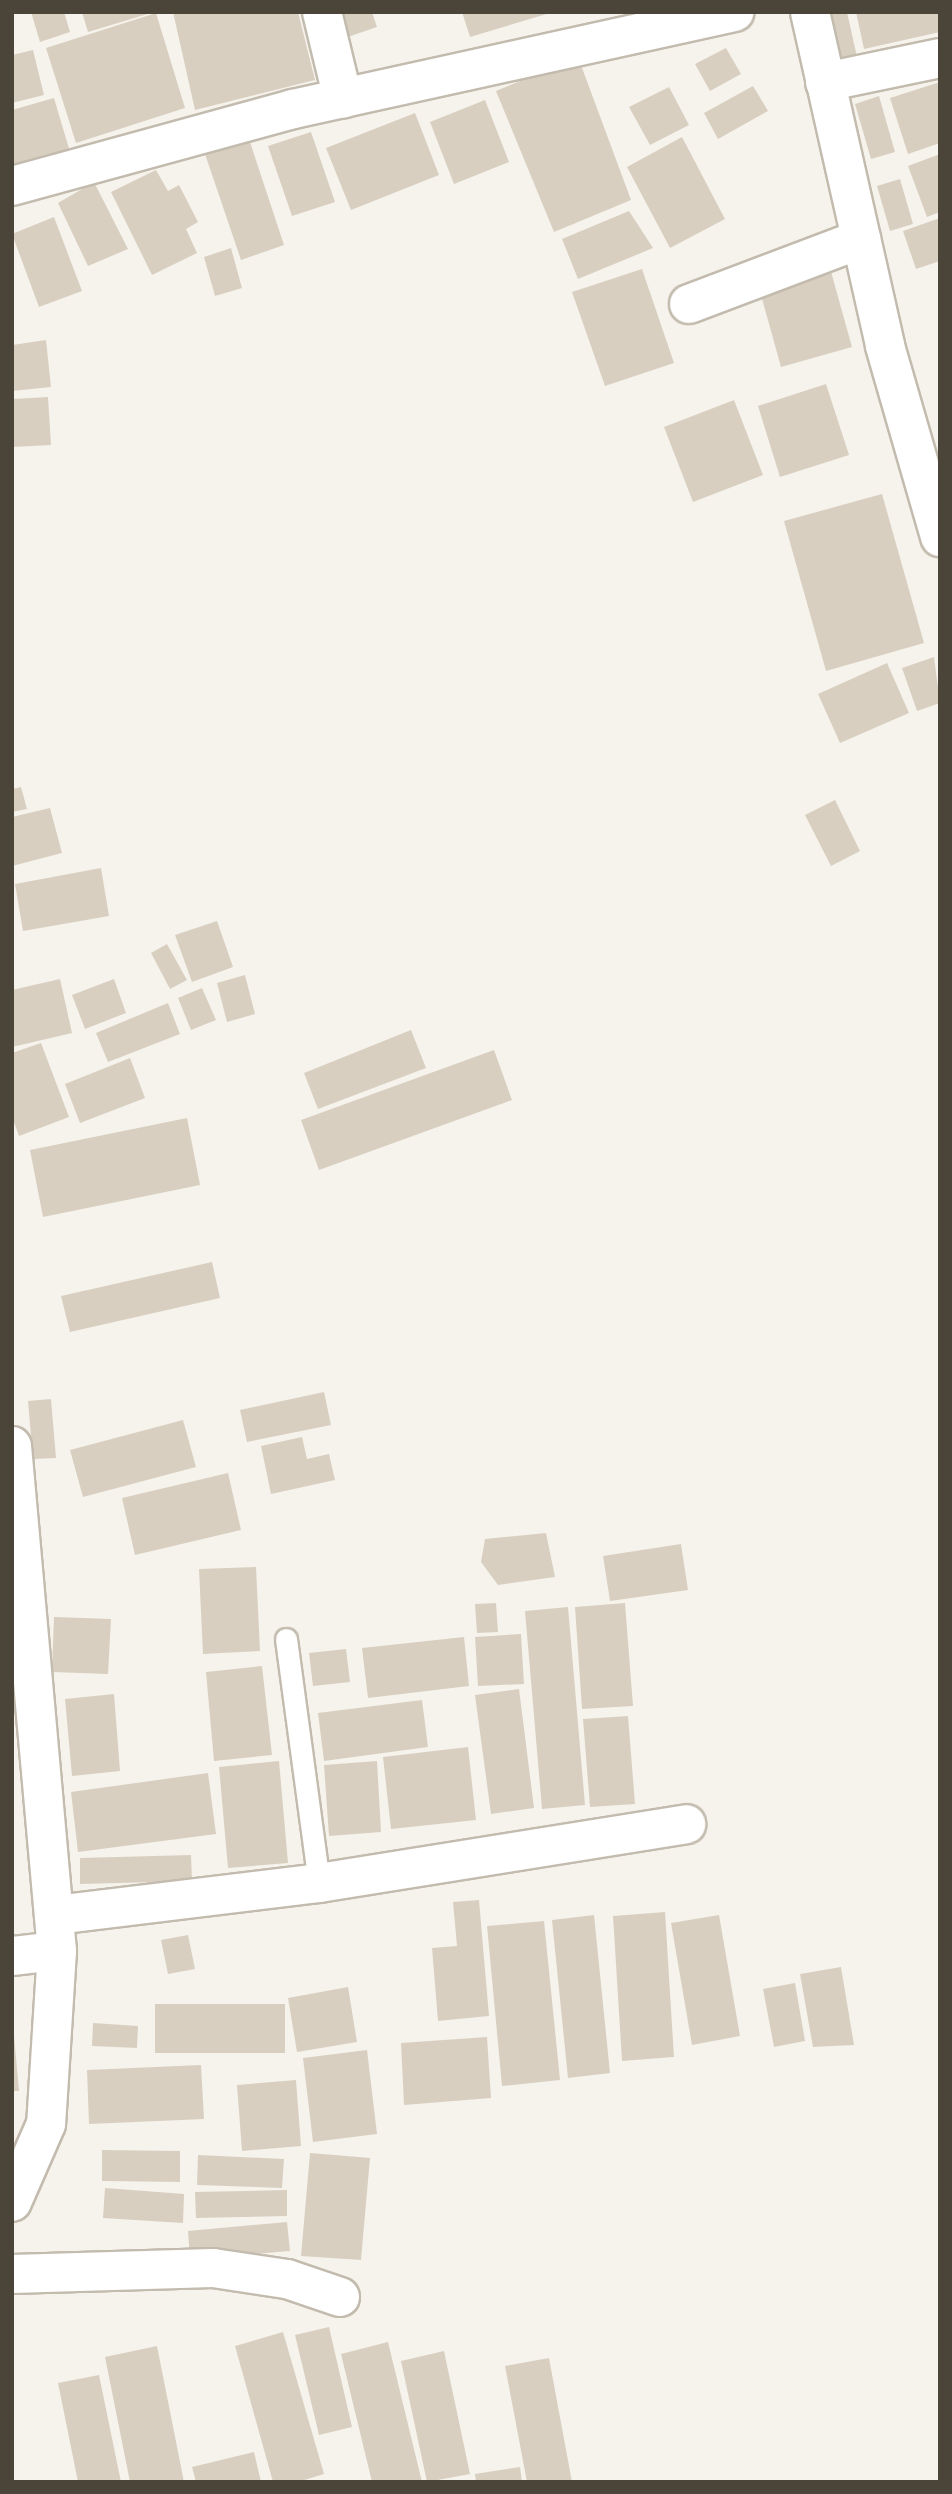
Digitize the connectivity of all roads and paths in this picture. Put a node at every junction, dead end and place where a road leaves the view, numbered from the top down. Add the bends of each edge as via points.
1 (322, 12) edge
2 (734, 12) edge
3 (810, 12) edge
4 (940, 58) edge
5 (825, 82) junction
6 (343, 99) junction
7 (12, 186) edge
8 (861, 239) junction
9 (689, 304) dead end
10 (940, 537) edge
11 (12, 1446) edge
12 (286, 1639) dead end
13 (686, 1824) dead end
14 (319, 1883) junction
15 (56, 1933) junction
16 (12, 1956) edge
17 (12, 2202) edge
18 (12, 2274) edge
19 (340, 2297) dead end

1 - 6 street
2 - 6 street
3 - 5 street
4 - 5 street
5 - 8 street
6 - 7 street
8 - 9 street
8 - 10 street
11 - 15 street
12 - 14 lane
13 - 14 street
14 - 15 street
15 - 16 street
15 - 17 street via 46,2124
18 - 19 street via 213,2268 287,2279

